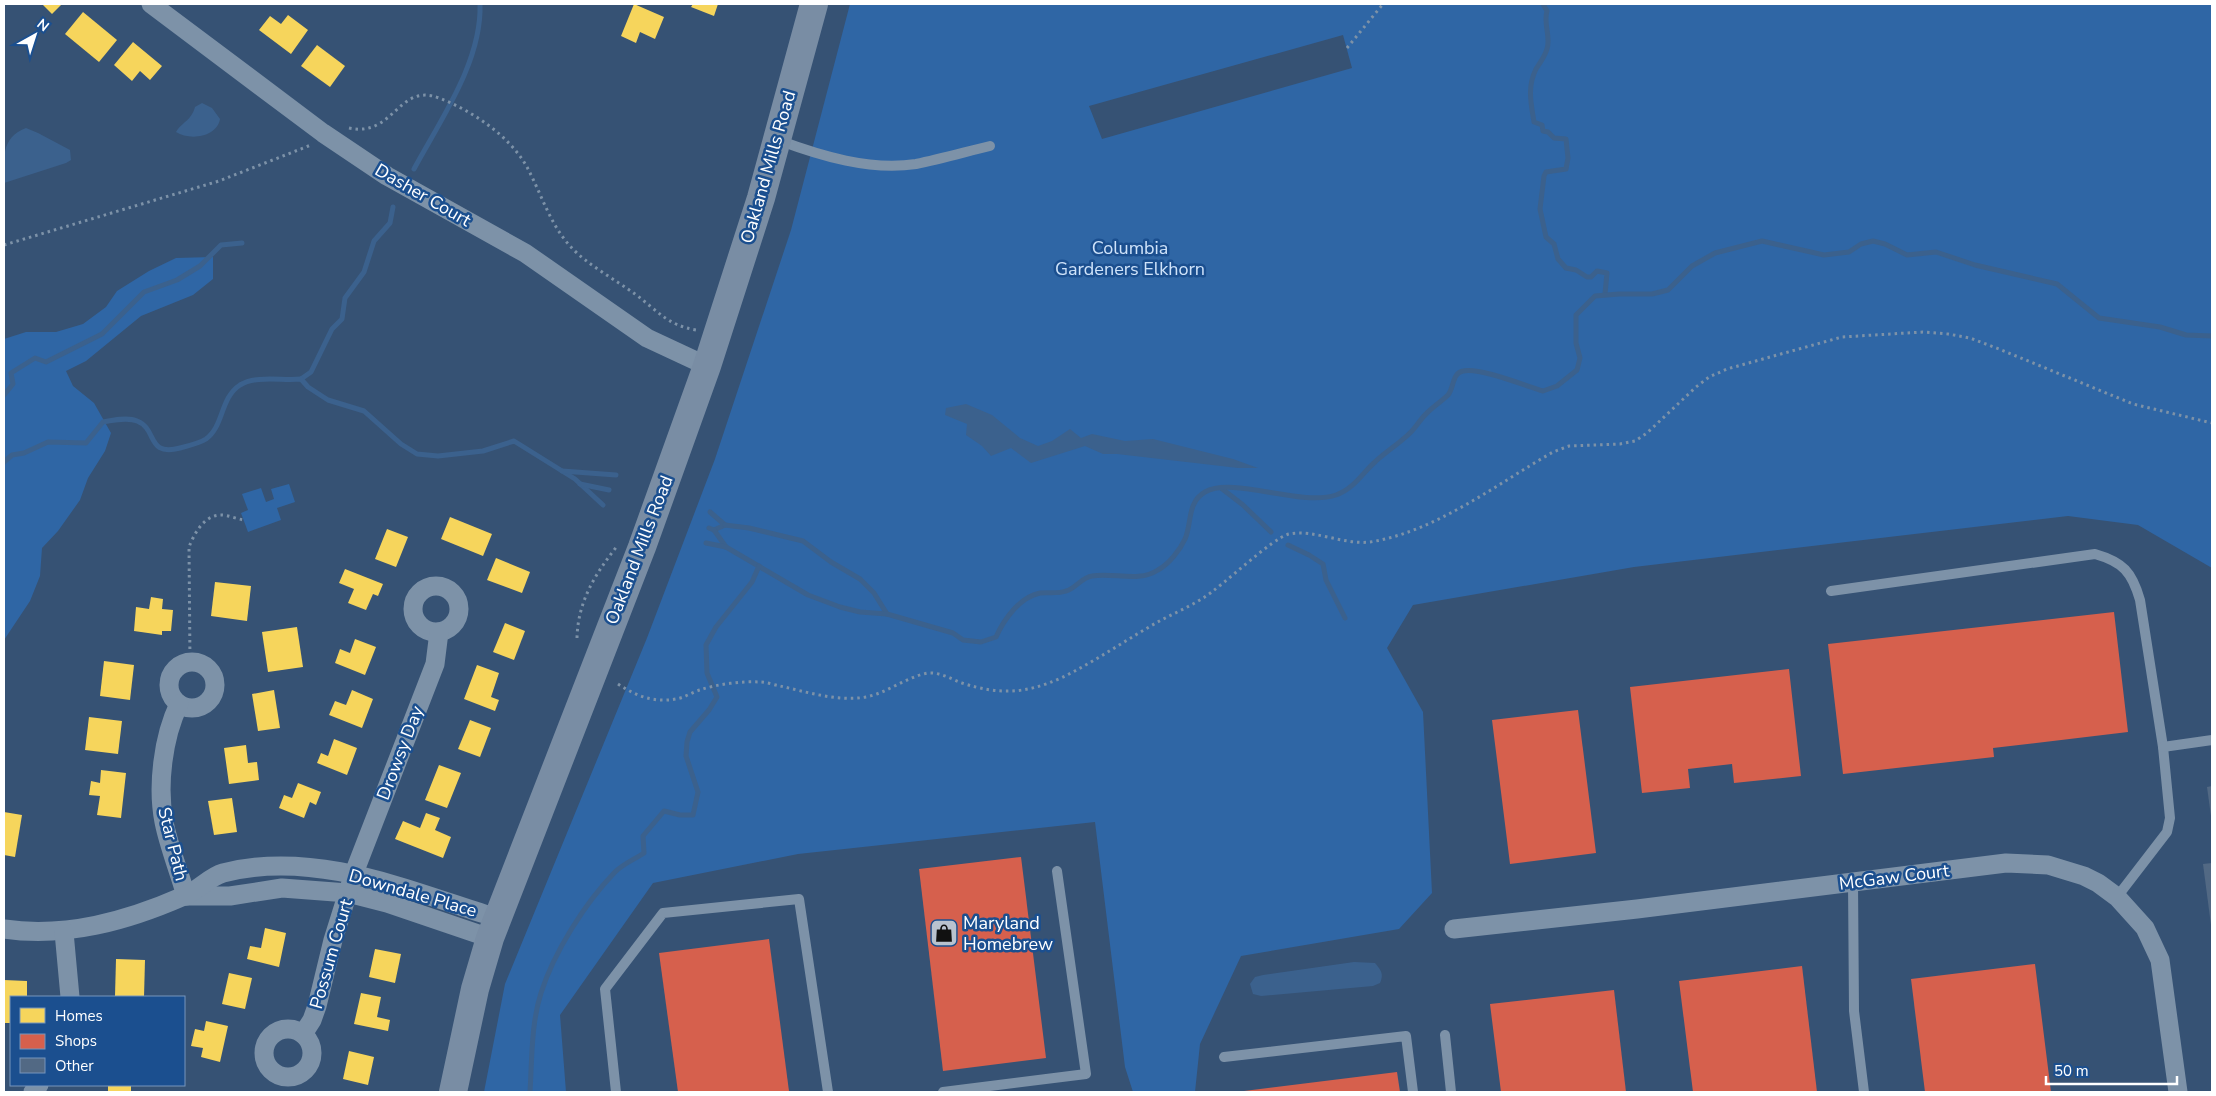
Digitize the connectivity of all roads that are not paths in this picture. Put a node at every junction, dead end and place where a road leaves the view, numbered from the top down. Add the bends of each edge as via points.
1 (151, 4) edge
2 (814, 4) edge
3 (777, 140) junction
4 (990, 146) dead end
5 (707, 366) junction
6 (1831, 592) dead end
7 (439, 632) dead end
8 (179, 704) junction
9 (2212, 740) edge
10 (2162, 747) junction
11 (1057, 871) dead end
12 (354, 873) junction
13 (1853, 882) junction
14 (348, 893) junction
15 (186, 896) junction
16 (2117, 897) junction
17 (493, 928) junction
18 (4, 929) edge
19 (1454, 929) dead end
20 (64, 932) junction
21 (70, 996) edge
22 (303, 1034) dead end
23 (1445, 1035) dead end
24 (1224, 1057) dead end
25 (453, 1092) edge
26 (616, 1092) edge
27 (828, 1092) edge
28 (943, 1092) edge
29 (1413, 1092) edge
30 (1451, 1092) edge
31 (1864, 1092) edge
32 (2178, 1092) edge

1 - 5 street, Dasher Court via 323,133 387,176 524,253 648,338
2 - 3 street, Oakland Mills Road
3 - 4 lane via 834,158 882,166 914,164
3 - 5 street, Oakland Mills Road
5 - 17 street, Oakland Mills Road via 642,547
6 - 10 lane via 2095,554 2113,560 2134,581 2140,600
7 - 12 street, Drowsy Day via 435,664
8 - 8 street via 198,708 213,696 216,687 214,677 204,666 190,662 172,674 171,696
8 - 15 street, Star Path via 167,737 162,801 164,821
9 - 10 lane
10 - 16 lane via 2170,807 2167,832
11 - 28 lane via 1086,1074
12 - 14 street, Possum Court
12 - 15 street, Downdale Place via 256,868 222,874
12 - 17 street, Downdale Place via 393,884
13 - 16 street, McGaw Court via 2027,863 2069,870 2098,883
13 - 19 street, McGaw Court
13 - 31 lane via 1854,1011
14 - 15 street, Downdale Place via 282,888 230,896
14 - 17 street, Downdale Place
14 - 22 street, Possum Court via 317,1006
15 - 20 street, Downdale Place via 103,924
16 - 32 street, McGaw Court via 2145,928 2160,960
17 - 25 street, Oakland Mills Road via 475,989
18 - 20 street, Downdale Place
20 - 21 street
23 - 30 lane
24 - 29 lane via 1406,1036
26 - 27 lane via 604,989 663,913 799,899

